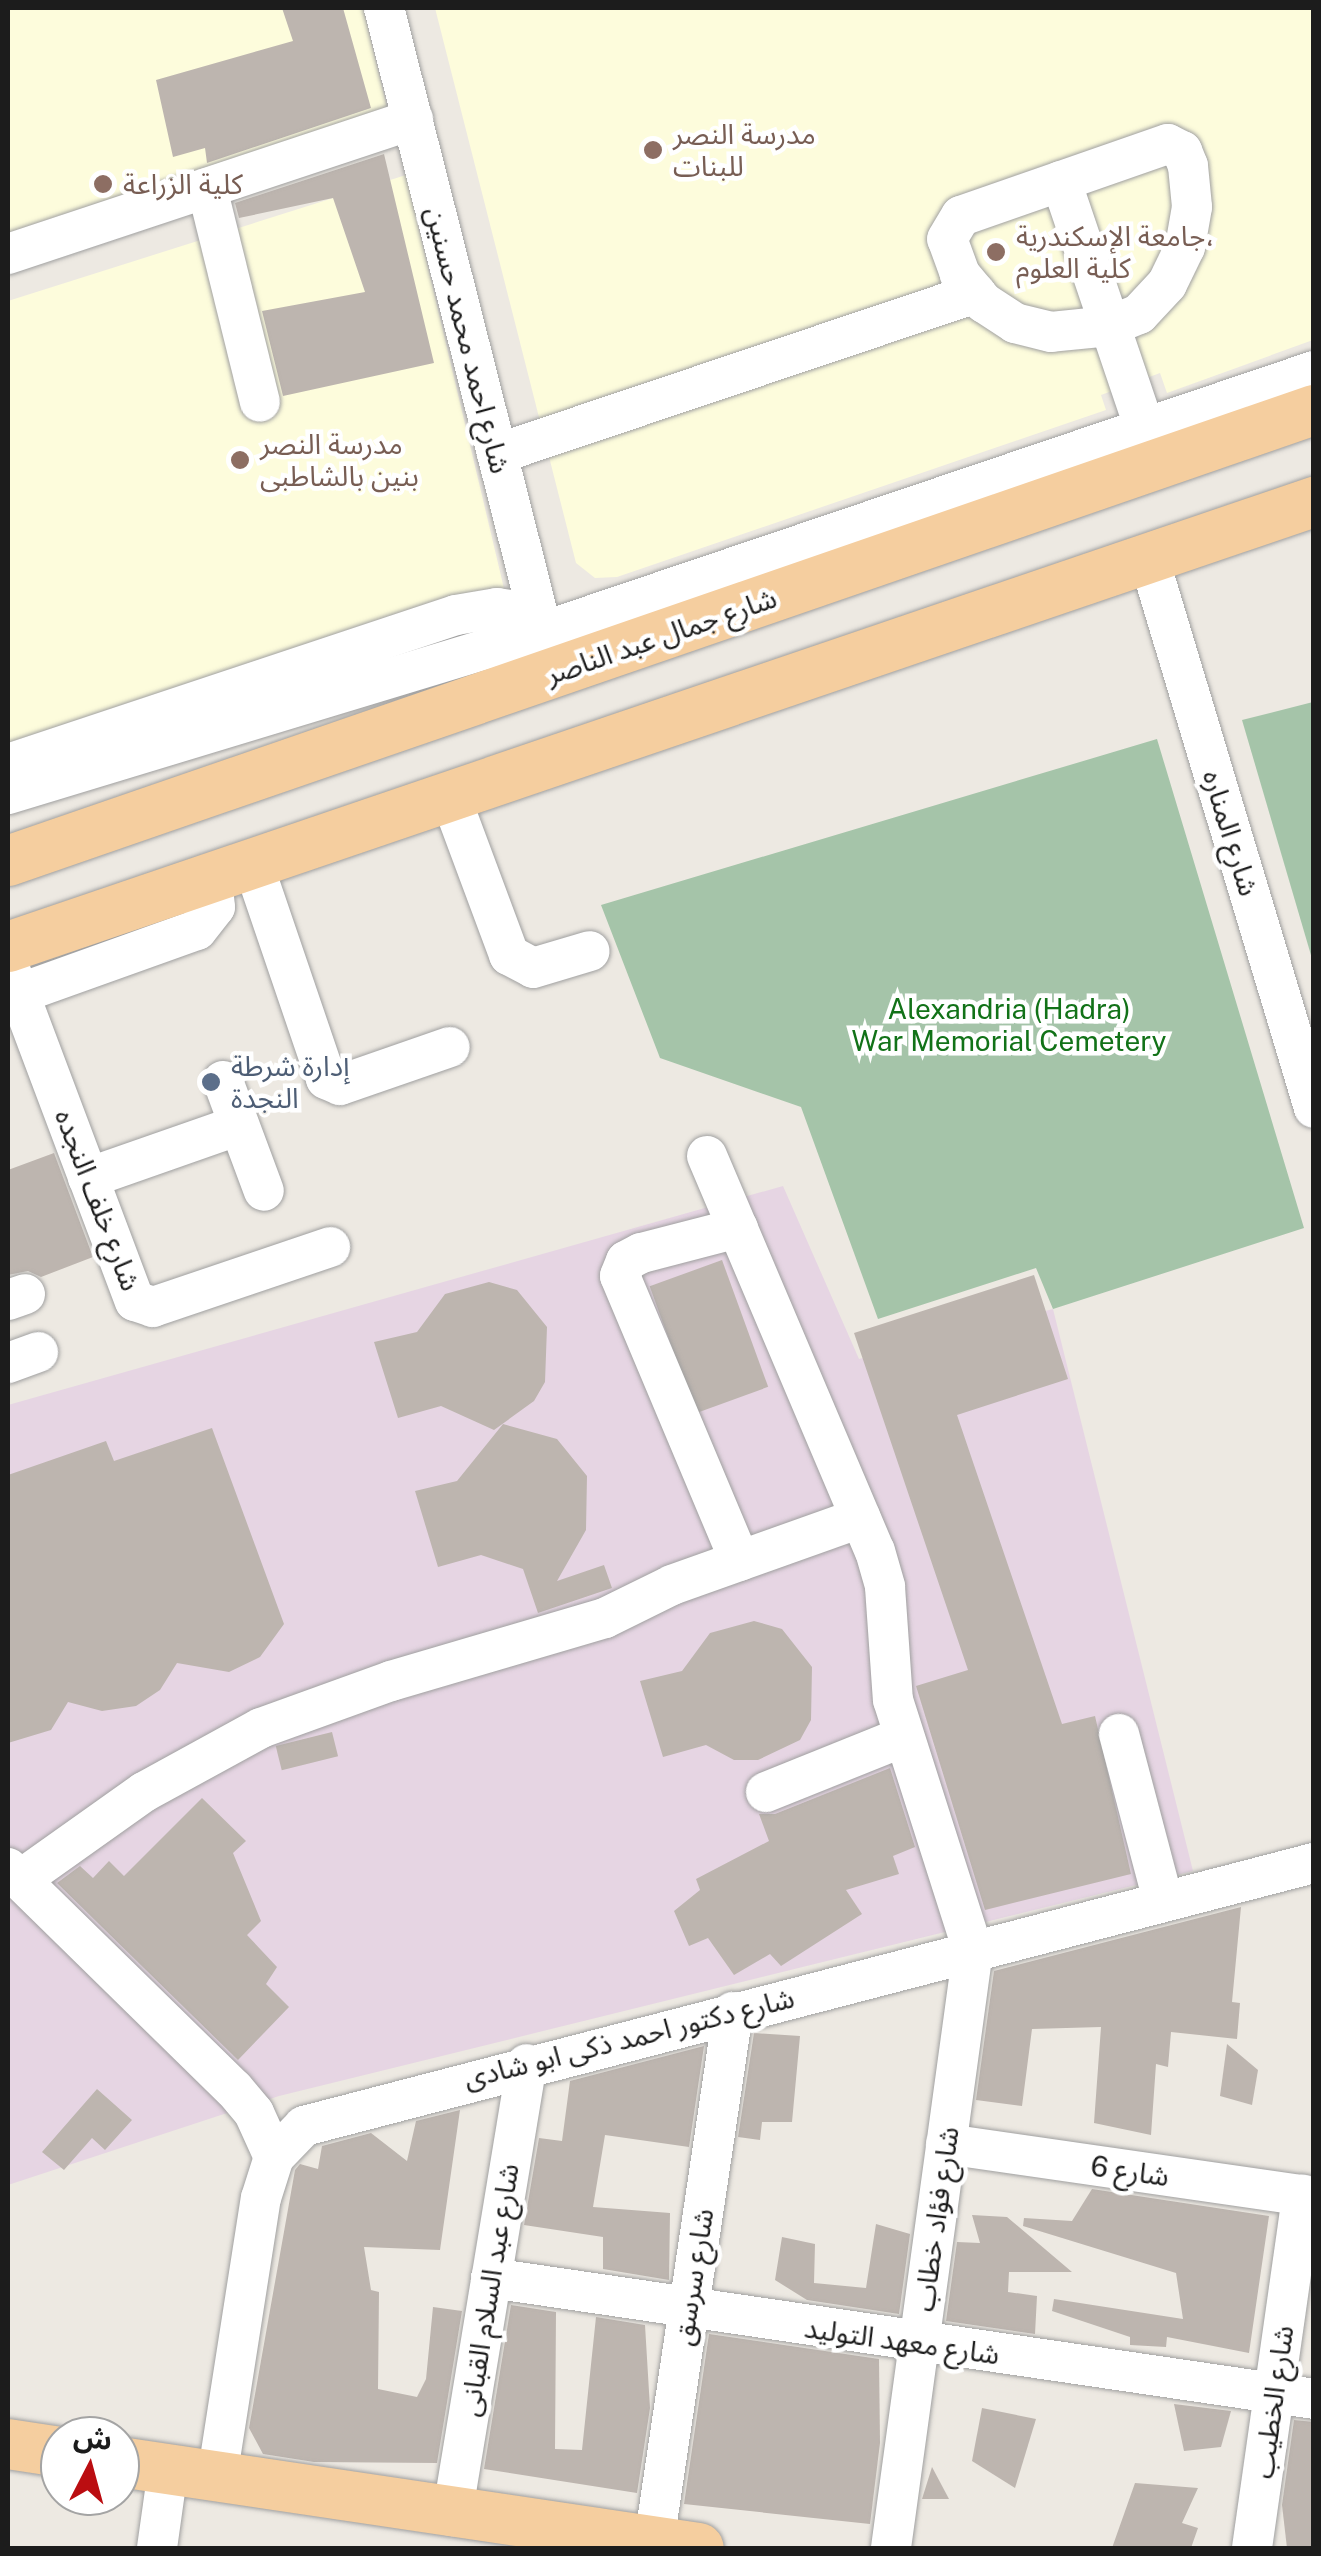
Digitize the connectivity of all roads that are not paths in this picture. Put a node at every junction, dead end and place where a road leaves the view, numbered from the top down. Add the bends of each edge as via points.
1 (384, 8) edge
2 (413, 120) junction
3 (1061, 181) junction
4 (208, 188) junction
5 (8, 254) edge
6 (976, 293) junction
7 (1110, 326) junction
8 (1314, 371) edge
9 (260, 402) dead end
10 (1314, 410) edge
11 (1146, 432) junction
12 (497, 454) junction
13 (1314, 466) edge
14 (1314, 502) edge
15 (1150, 558) junction
16 (1006, 608) junction
17 (544, 640) junction
18 (8, 764) edge
19 (227, 786) junction
20 (8, 794) edge
21 (450, 796) junction
22 (168, 806) junction
23 (8, 861) edge
24 (220, 875) junction
25 (590, 951) dead end
26 (11, 968) edge
27 (450, 1047) dead end
28 (222, 1080) dead end
29 (1314, 1108) edge
30 (239, 1125) junction
31 (707, 1156) dead end
32 (88, 1178) junction
33 (264, 1191) dead end
34 (738, 1228) junction
35 (330, 1247) dead end
36 (860, 1518) junction
37 (740, 1561) junction
38 (1119, 1734) dead end
39 (902, 1737) junction
40 (766, 1792) dead end
41 (1314, 1863) edge
42 (14, 1874) edge
43 (1164, 1902) junction
44 (973, 1950) junction
45 (733, 2012) junction
46 (527, 2064) junction
47 (946, 2144) junction
48 (274, 2157) junction
49 (1308, 2196) edge
50 (491, 2278) junction
51 (688, 2309) junction
52 (919, 2345) junction
53 (1274, 2394) junction
54 (1314, 2399) edge
55 (8, 2444) edge
56 (40, 2449) edge
57 (144, 2466) edge
58 (217, 2478) junction
59 (452, 2516) junction
60 (571, 2540) edge
61 (676, 2545) edge
62 (157, 2548) edge
63 (891, 2548) edge
64 (1252, 2548) edge

1 - 2 street, شارع احمد محمد حسنين
2 - 4 street
2 - 12 street, شارع احمد محمد حسنين
3 - 6 street via 953,222 947,239
3 - 7 street
3 - 7 street via 1168,144 1188,166 1192,207 1185,247 1167,284 1139,314
4 - 5 street
4 - 9 street
6 - 7 street via 1016,323 1052,332
6 - 12 street
7 - 11 street
8 - 11 street
10 - 17 main road, شارع جمال عبد الناصر
11 - 17 street
12 - 17 street, شارع احمد محمد حسنين
13 - 16 main road via 1086,550
14 - 15 main road
15 - 16 main road
15 - 29 street, شارع المناره
16 - 21 main road
17 - 18 street via 498,608 456,614
17 - 19 main road, شارع جمال عبد الناصر
17 - 20 street
19 - 22 main road, شارع جمال عبد الناصر
19 - 24 main road
21 - 24 main road
21 - 25 street via 509,955 533,968
22 - 23 main road, شارع جمال عبد الناصر
22 - 24 main road
24 - 26 main road
24 - 27 street via 326,1079 340,1085
26 - 32 street, شارع خلف النجده
28 - 30 street
30 - 32 street
30 - 33 street
31 - 34 street
32 - 35 street, شارع خلف النجده via 135,1301 147,1307
34 - 36 street
34 - 37 street via 641,1253 626,1261 620,1276
36 - 37 street
36 - 39 street via 885,1587 888,1660
37 - 42 street via 606,1618 390,1681 261,1728
38 - 43 street
39 - 40 street
39 - 44 street
41 - 43 street, شارع دكتور احمد ذكى ابو شادى
42 - 48 street via 234,2090 254,2112
43 - 44 street, شارع دكتور احمد ذكى ابو شادى
44 - 45 street, شارع دكتور احمد ذكى ابو شادى
44 - 47 street, شارع فؤاد خطاب
45 - 46 street, شارع دكتور احمد ذكى ابو شادى
45 - 51 street, شارع سرسق
46 - 48 street, شارع دكتور احمد ذكى ابو شادى via 344,2111 304,2126
46 - 50 street, شارع عبد السلام القبانى
47 - 49 street, شارع 6
47 - 52 street, شارع فؤاد خطاب
48 - 58 street
49 - 53 street, شارع الخطيب
50 - 51 street, شارع معهد التوليد
50 - 59 street, شارع عبد السلام القبانى
51 - 52 street, شارع معهد التوليد
51 - 61 street, شارع سرسق
52 - 53 street, شارع معهد التوليد
52 - 63 street, شارع فؤاد خطاب
53 - 54 street, شارع معهد التوليد
53 - 64 street, شارع الخطيب
55 - 56 main road
57 - 58 main road
57 - 62 street
58 - 59 main road
59 - 60 main road
60 - 61 main road

